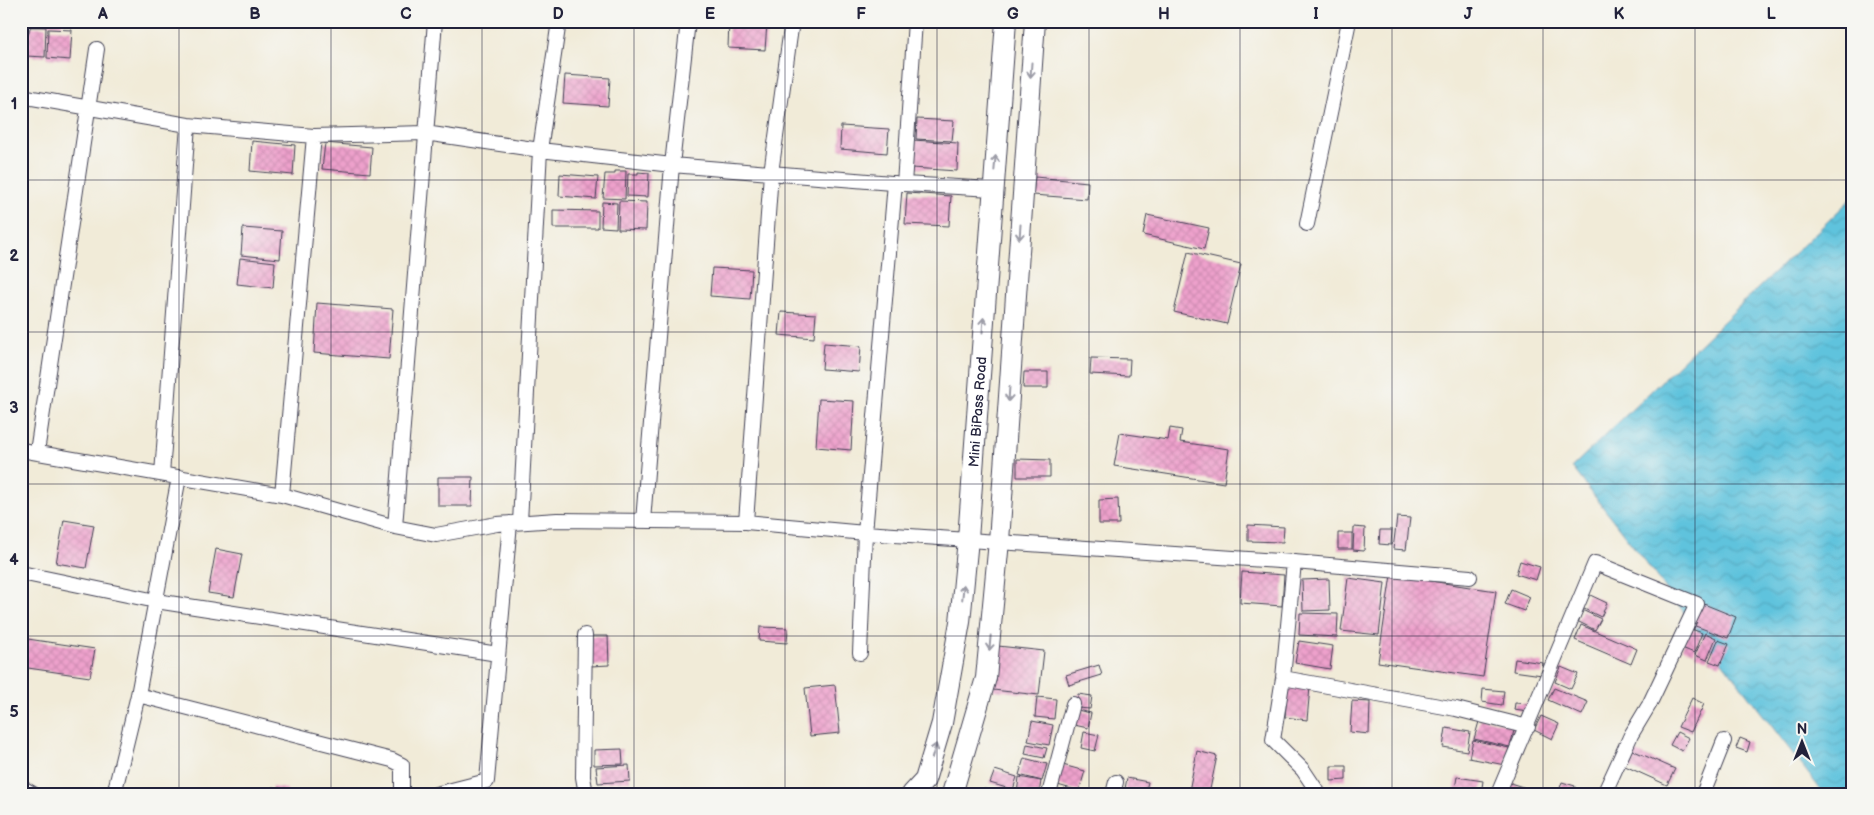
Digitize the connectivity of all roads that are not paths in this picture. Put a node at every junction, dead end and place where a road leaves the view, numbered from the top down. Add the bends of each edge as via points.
1 (24, 21) edge
2 (435, 21) edge
3 (558, 21) edge
4 (688, 21) edge
5 (792, 21) edge
6 (915, 21) edge
7 (1006, 21) edge
8 (1035, 21) edge
9 (1349, 21) edge
10 (21, 32) edge
11 (97, 49) dead end
12 (21, 96) edge
13 (86, 108) junction
14 (188, 125) junction
15 (425, 133) junction
16 (314, 136) junction
17 (540, 150) junction
18 (672, 165) junction
19 (771, 173) junction
20 (899, 183) junction
21 (993, 189) junction
22 (1307, 224) dead end
23 (21, 450) edge
24 (37, 452) junction
25 (162, 474) junction
26 (179, 477) junction
27 (282, 495) junction
28 (643, 521) junction
29 (746, 522) junction
30 (515, 523) junction
31 (395, 527) junction
32 (865, 533) junction
33 (968, 539) junction
34 (999, 541) junction
35 (1294, 562) junction
36 (21, 573) edge
37 (1470, 577) dead end
38 (156, 601) junction
39 (585, 635) dead end
40 (860, 653) dead end
41 (498, 654) junction
42 (1283, 678) junction
43 (138, 695) junction
44 (1073, 704) dead end
45 (1528, 727) junction
46 (1724, 741) dead end
47 (21, 787) edge
48 (33, 794) edge
49 (114, 794) edge
50 (402, 794) edge
51 (436, 794) edge
52 (586, 794) edge
53 (912, 794) edge
54 (952, 794) edge
55 (1049, 794) edge
56 (1319, 794) edge
57 (1498, 794) edge
58 (1604, 794) edge
59 (1703, 794) edge

1 - 10 street
2 - 15 street
3 - 17 street
4 - 18 street
5 - 19 street
6 - 20 street
21 -> 7 street, Mini BiPass Road
8 -> 34 street
9 - 22 street
11 - 13 street
12 - 13 street
13 - 14 street
13 - 24 street
14 - 16 street
14 - 25 street
15 - 16 street
15 - 17 street
15 - 31 street
16 - 27 street
17 - 18 street
17 - 30 street
18 - 19 street
18 - 28 street
19 - 20 street
19 - 29 street
20 - 21 street
20 - 32 street
33 -> 21 street, Mini BiPass Road
23 - 24 street
24 - 25 street
25 - 26 street
26 - 27 street
26 - 38 street
27 - 31 street
28 - 29 street
28 - 30 street
29 - 32 street
30 - 31 street via 436,535
30 - 41 street
32 - 33 street
32 - 40 street
33 - 34 street
53 -> 33 street, Mini BiPass Road via 925,780 942,723 960,622
34 - 35 street
34 -> 54 street via 986,678
35 - 37 street
35 - 42 street
36 - 38 street
38 - 41 street
38 - 43 street
39 - 52 street via 583,777
41 - 51 street via 486,781
42 - 45 street via 1456,709
42 - 56 street via 1273,740 1303,770
43 - 49 street
43 - 50 street via 392,760 402,765
44 - 55 street
45 - 57 street
45 - 58 street via 1595,564 1697,604
46 - 59 street
47 - 48 street

